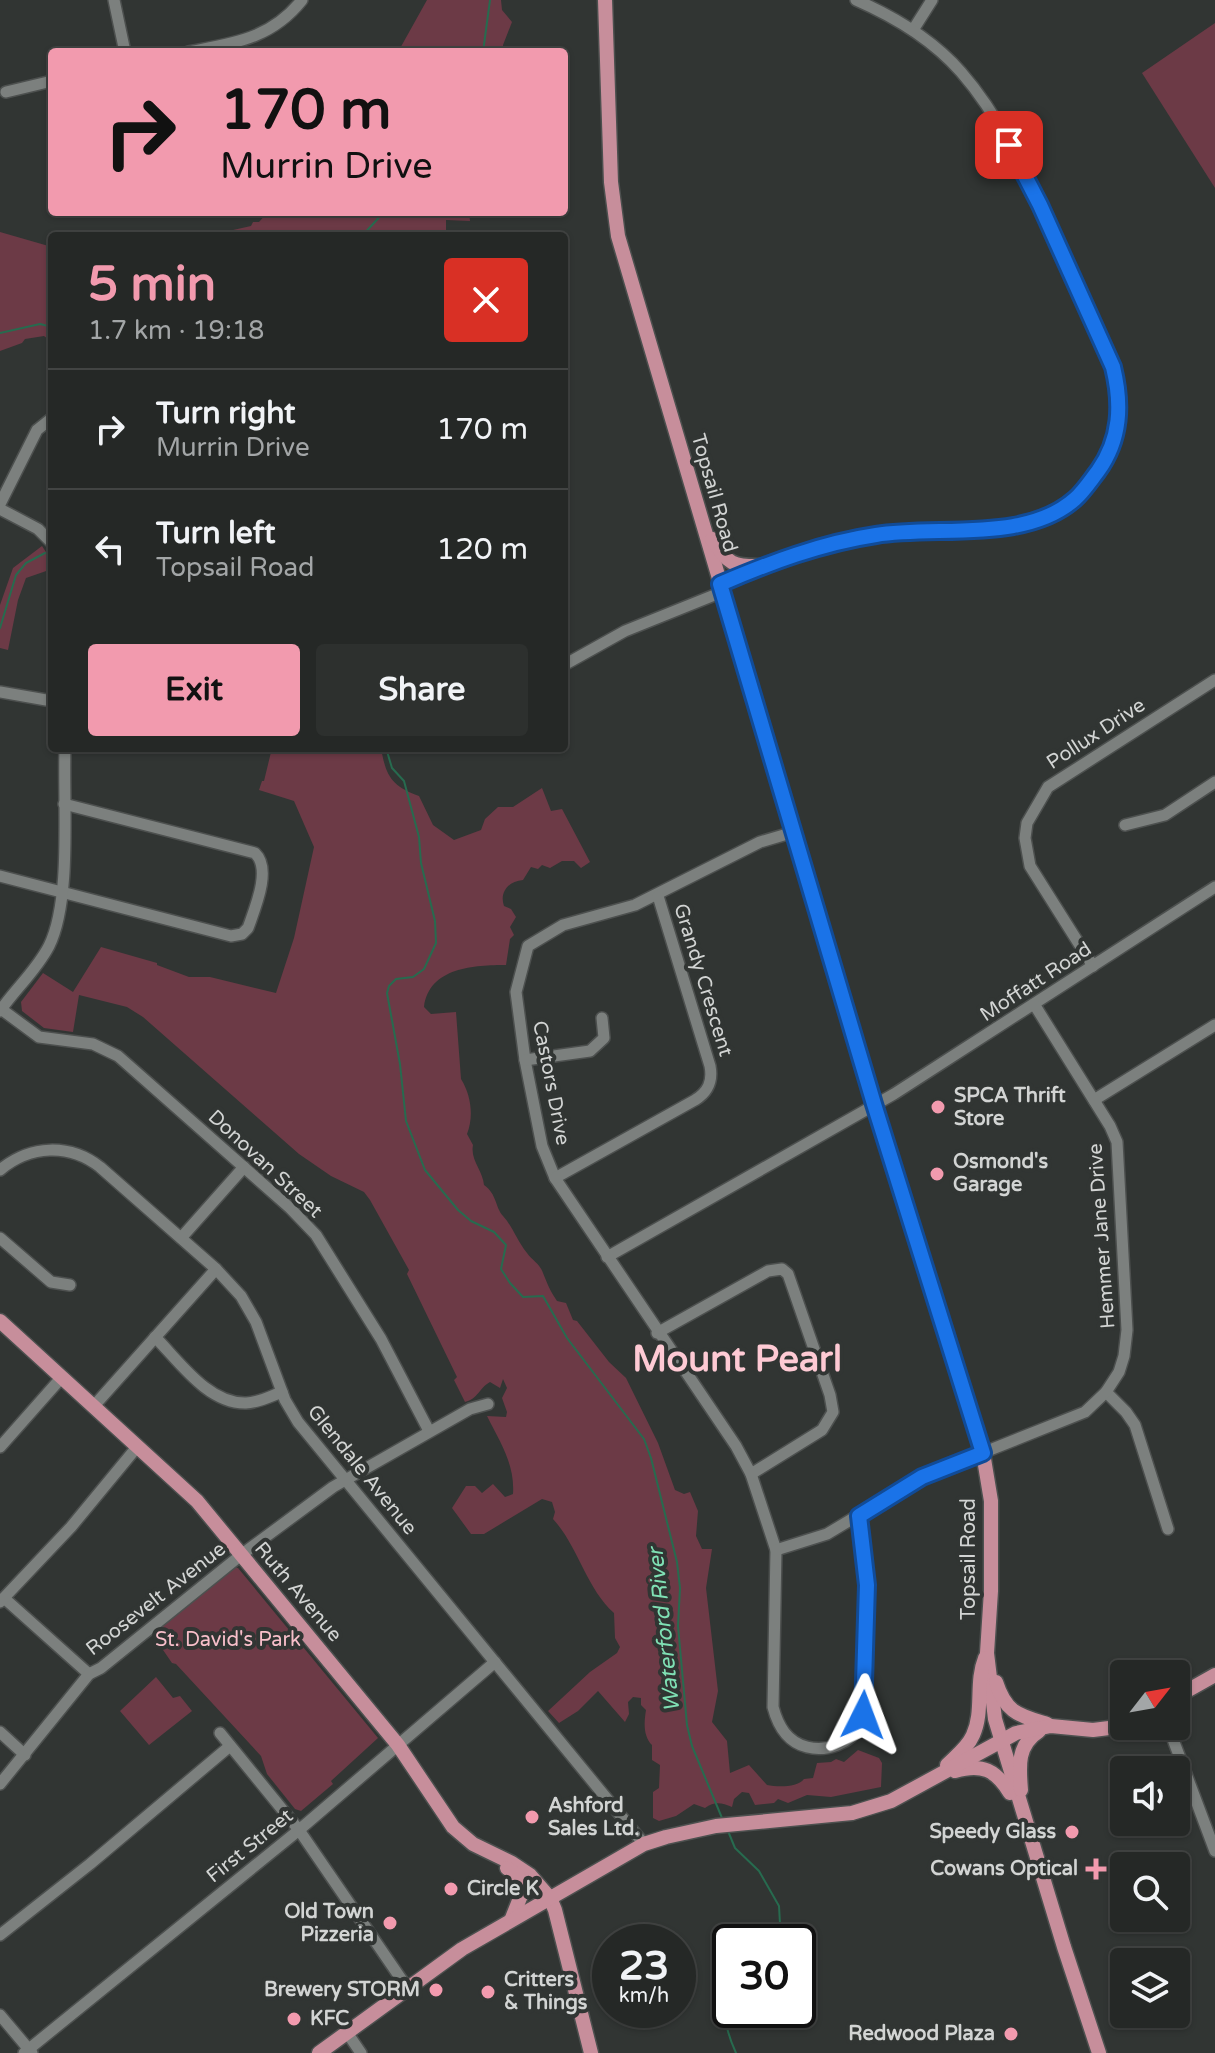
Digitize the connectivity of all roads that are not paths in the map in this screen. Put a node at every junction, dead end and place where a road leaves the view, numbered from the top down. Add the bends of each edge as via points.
1 (114, 0) edge
2 (302, 0) edge
3 (605, 0) edge
4 (856, 0) edge
5 (932, 0) edge
6 (913, 30) junction
7 (124, 48) edge
8 (205, 48) edge
9 (48, 82) edge
10 (6, 92) dead end
11 (48, 421) edge
12 (0, 506) edge
13 (706, 530) junction
14 (48, 539) edge
15 (763, 566) junction
16 (721, 588) junction
17 (568, 663) edge
18 (1215, 680) edge
19 (0, 692) edge
20 (48, 700) edge
21 (65, 752) edge
22 (1215, 782) edge
23 (64, 804) junction
24 (1125, 825) dead end
25 (794, 832) junction
26 (0, 876) edge
27 (1215, 887) edge
28 (62, 892) junction
29 (658, 896) junction
30 (1093, 966) junction
31 (1034, 1004) junction
32 (0, 1010) edge
33 (602, 1018) dead end
34 (1215, 1025) edge
35 (525, 1060) junction
36 (1094, 1100) junction
37 (874, 1104) junction
38 (244, 1167) junction
39 (0, 1170) edge
40 (555, 1178) junction
41 (0, 1238) edge
42 (181, 1238) junction
43 (607, 1257) junction
44 (216, 1269) junction
45 (70, 1285) dead end
46 (0, 1321) edge
47 (657, 1333) junction
48 (155, 1337) junction
49 (62, 1377) junction
50 (282, 1392) junction
51 (1106, 1392) junction
52 (488, 1404) dead end
53 (93, 1407) junction
54 (429, 1431) junction
55 (0, 1447) edge
56 (137, 1447) junction
57 (983, 1453) junction
58 (751, 1474) junction
59 (345, 1479) junction
60 (859, 1516) junction
61 (1168, 1529) dead end
62 (776, 1550) junction
63 (241, 1555) junction
64 (2, 1600) edge
65 (987, 1653) junction
66 (495, 1662) junction
67 (89, 1674) junction
68 (1215, 1675) edge
69 (1190, 1689) edge
70 (1051, 1726) junction
71 (1110, 1728) edge
72 (0, 1732) edge
73 (220, 1733) dead end
74 (1000, 1740) junction
75 (1173, 1740) edge
76 (398, 1745) junction
77 (230, 1746) junction
78 (25, 1755) junction
79 (936, 1777) junction
80 (0, 1784) edge
81 (1023, 1814) junction
82 (299, 1830) junction
83 (644, 1844) junction
84 (485, 1850) junction
85 (1215, 1851) edge
86 (550, 1898) junction
87 (512, 1918) junction
88 (0, 1935) edge
89 (408, 1989) junction
90 (0, 2015) edge
91 (348, 2034) junction
92 (28, 2052) edge
93 (319, 2053) edge
94 (361, 2053) edge
95 (591, 2053) edge
96 (1099, 2053) edge

1 - 7 street
2 - 8 street via 263,34
3 - 13 main road, Topsail Road via 611,182 618,236
4 - 6 street
5 - 6 street
6 - 15 street via 972,86 1040,205 1113,367 1119,420 1113,445 1076,499 1048,517 1010,526 872,535
9 - 10 street
11 - 12 street via 37,430
12 - 14 street
13 - 15 main road via 727,561
13 - 16 main road, Topsail Road
15 - 16 street
16 - 17 street
16 - 25 main road, Topsail Road
18 - 30 street, Pollux Drive via 1048,787 1027,823 1030,866
19 - 20 street
21 - 23 street
22 - 24 street via 1165,815
23 - 28 street
23 - 28 street via 251,850 264,866 248,928 235,936
25 - 29 street, Castors Drive via 760,842
25 - 37 main road, Topsail Road
26 - 28 street
27 - 30 street, Moffatt Road
28 - 32 street via 47,949
29 - 35 street, Castors Drive via 563,925 528,946 516,992
29 - 40 street, Grandy Crescent via 710,1066 710,1083 695,1100
30 - 31 street, Moffatt Road
31 - 36 street, Hemmer Jane Drive
31 - 37 street, Moffatt Road
32 - 38 street, Donovan Street via 39,1037 111,1051
33 - 35 street via 604,1038 594,1049
34 - 36 street
35 - 40 street, Castors Drive via 542,1146
36 - 51 street, Hemmer Jane Drive via 1117,1142 1127,1330 1122,1365
37 - 43 street, Moffatt Road
37 - 57 main road, Topsail Road
38 - 42 street
38 - 54 street, Donovan Street via 297,1214 329,1252
39 - 42 street, Glendale Avenue via 39,1151 79,1154
40 - 43 street, Castors Drive
41 - 45 street via 51,1282
42 - 44 street, Glendale Avenue
43 - 47 street, Castors Drive
44 - 48 street
44 - 50 street, Glendale Avenue via 252,1313
46 - 49 main road, Ruth Avenue
47 - 58 street, Castors Drive
47 - 58 street via 768,1271 782,1269 788,1274 833,1412 822,1430
48 - 50 street via 224,1399 251,1403
48 - 53 street
49 - 53 main road, Ruth Avenue
49 - 55 street
50 - 59 street, Glendale Avenue via 298,1422
51 - 57 street, Hemmer Jane Drive via 1078,1415
51 - 61 street via 1135,1425
52 - 54 street, Roosevelt Avenue
53 - 56 main road, Ruth Avenue
54 - 59 street, Roosevelt Avenue
56 - 63 main road, Ruth Avenue via 197,1501
56 - 64 street
57 - 60 street, Hemmer Jane Drive via 922,1477
57 - 65 main road, Topsail Road via 992,1532
58 - 62 street, Castors Drive
59 - 63 street, Roosevelt Avenue
59 - 66 street, Glendale Avenue
60 - 62 street, Hemmer Jane Drive via 827,1534
60 - 62 street, Castors Drive via 867,1585 864,1707 851,1738 828,1748 794,1742 775,1714
63 - 67 street, Roosevelt Avenue
63 - 76 main road, Ruth Avenue
64 - 67 street
65 - 70 main road via 999,1693 1012,1711
65 - 74 main road, Topsail Road
65 - 79 main road via 978,1680 973,1735
66 - 76 street, First Street
66 - 83 street, Glendale Avenue
67 - 78 street, Roosevelt Avenue
68 - 69 main road
70 - 71 main road
70 - 74 main road
70 - 81 main road via 1029,1738 1022,1750
72 - 78 street
73 - 77 street
74 - 79 main road
74 - 81 main road, Topsail Road
75 - 85 street
76 - 82 street, First Street
76 - 84 main road, Ruth Avenue via 453,1827
77 - 82 street
77 - 88 street
78 - 80 street, Roosevelt Avenue
79 - 81 main road via 974,1767 994,1771
79 - 83 main road via 891,1801 852,1813 736,1823
81 - 96 main road, Topsail Road
82 - 89 street
82 - 92 street, First Street
83 - 86 main road
84 - 86 main road, Ruth Avenue via 521,1868
84 - 87 main road via 522,1882 523,1894
86 - 87 main road
86 - 95 main road
87 - 89 main road
89 - 91 main road
90 - 92 street
91 - 93 main road
91 - 94 street

